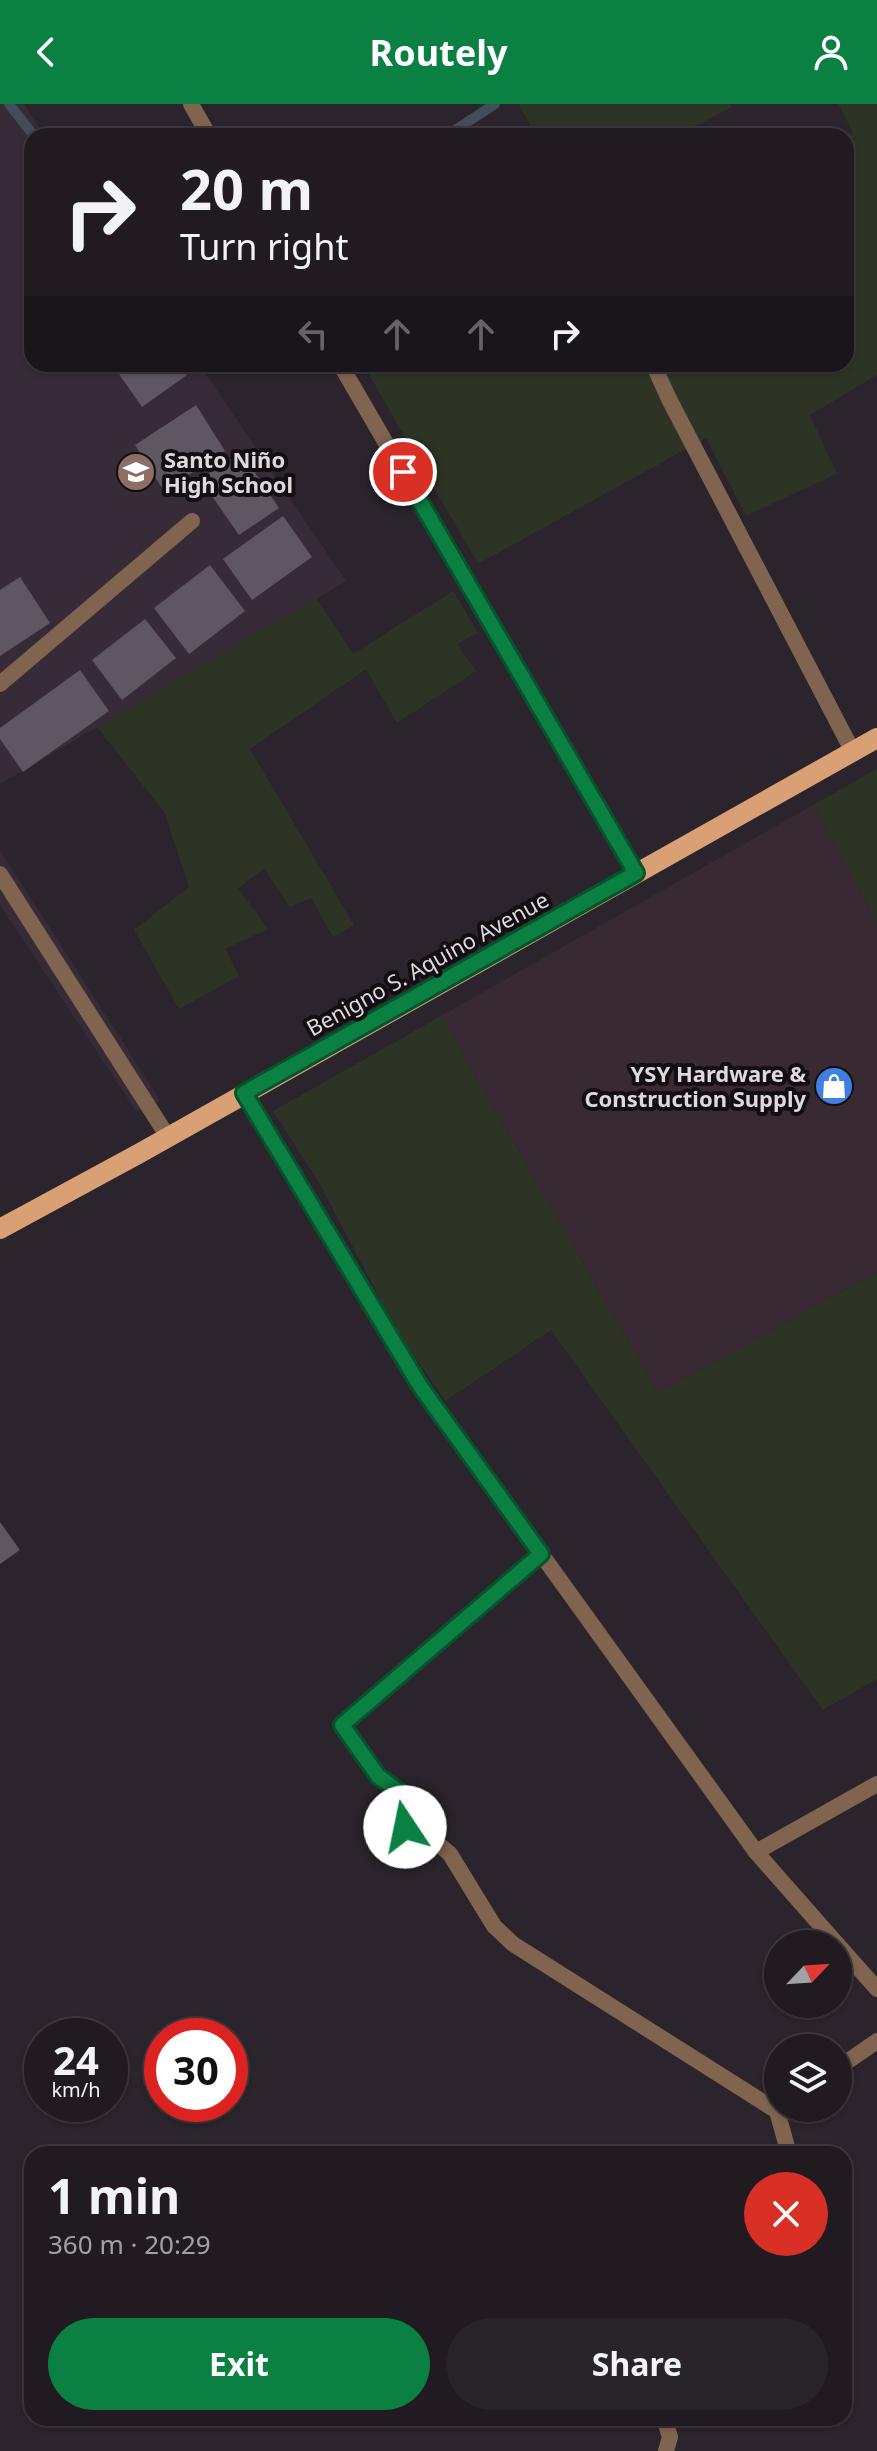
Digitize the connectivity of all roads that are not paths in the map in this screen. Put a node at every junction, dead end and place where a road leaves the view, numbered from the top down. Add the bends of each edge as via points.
1 (191, 104) edge
2 (204, 128) edge
3 (345, 372) edge
4 (657, 372) edge
5 (192, 521) dead end
6 (0, 684) edge
7 (877, 738) edge
8 (853, 752) junction
9 (636, 873) junction
10 (0, 874) edge
11 (244, 1093) junction
12 (168, 1137) junction
13 (0, 1229) edge
14 (541, 1554) junction
15 (877, 1784) edge
16 (756, 1852) junction
17 (826, 1930) edge
18 (852, 1960) edge
19 (877, 1989) edge
20 (877, 2041) edge
21 (852, 2058) edge
22 (764, 2100) edge
23 (782, 2122) edge
24 (787, 2146) edge
25 (667, 2426) edge
26 (666, 2451) edge

1 - 2 street
3 - 9 street
4 - 8 street
5 - 6 street
7 - 8 main road, Benigno S. Aquino Avenue
8 - 9 main road, Benigno S. Aquino Avenue
9 - 11 main road, Benigno S. Aquino Avenue
10 - 12 street
11 - 12 main road, Benigno S. Aquino Avenue
11 - 14 street via 420,1386
12 - 13 main road, Benigno S. Aquino Avenue
14 - 16 street
14 - 22 street via 342,1725 378,1776 400,1792 407,1830 450,1854 494,1926 513,1944
15 - 16 street
16 - 17 street
18 - 19 street
20 - 21 street
23 - 24 street
25 - 26 street

